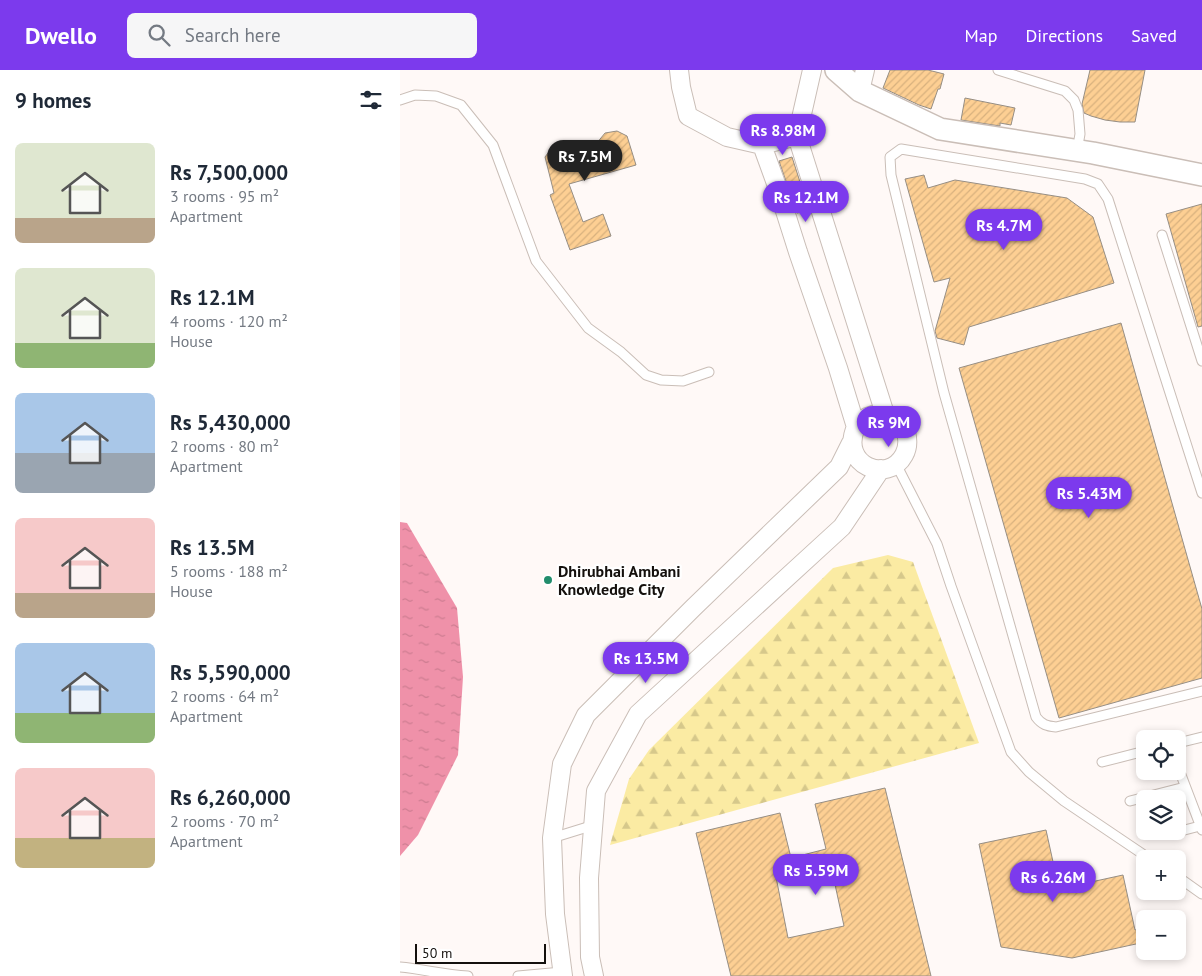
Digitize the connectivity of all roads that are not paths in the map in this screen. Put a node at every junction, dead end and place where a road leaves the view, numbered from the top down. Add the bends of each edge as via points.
1 (680, 70) edge
2 (812, 70) edge
3 (836, 70) edge
4 (998, 70) edge
5 (862, 80) edge
6 (400, 100) edge
7 (797, 136) junction
8 (762, 145) junction
9 (1077, 151) junction
10 (1202, 175) edge
11 (1162, 235) dead end
12 (1202, 360) edge
13 (709, 372) dead end
14 (885, 414) junction
15 (854, 435) junction
16 (888, 467) junction
17 (1202, 493) edge
18 (1202, 690) edge
19 (1202, 737) edge
20 (1186, 741) edge
21 (1136, 753) edge
22 (1102, 762) dead end
23 (1183, 780) edge
24 (1185, 787) junction
25 (1130, 801) dead end
26 (594, 826) junction
27 (1201, 828) edge
28 (1186, 831) edge
29 (552, 838) junction
30 (1137, 850) edge
31 (1186, 883) edge
32 (1202, 894) edge
33 (400, 968) edge
34 (562, 974) edge
35 (468, 976) edge
36 (518, 976) edge
37 (594, 976) edge

1 - 8 street via 688,116 727,137
2 - 7 street
3 - 5 street
4 - 9 lane via 1065,91 1074,100 1080,134
5 - 9 street via 940,129
6 - 13 lane via 415,95 436,96 461,105 493,145 536,261 588,328 646,375 661,380 683,380
7 - 8 street
7 - 14 street
8 - 15 street via 838,368
9 - 10 street
11 - 12 lane
14 - 15 street via 861,420
14 - 16 street via 901,423 908,440 903,457
15 - 16 street via 853,452 864,465
15 - 29 street via 839,467 586,716 562,764
16 - 26 street via 842,527 638,714 596,791
16 - 30 lane via 937,544 1011,752 1064,801
17 - 18 lane via 1108,199 1098,184 1085,179 901,149 890,157 891,175 944,393 1036,717 1041,724 1056,727
19 - 20 lane
21 - 22 lane
23 - 24 lane
24 - 25 lane
24 - 27 lane
26 - 29 lane
26 - 37 street via 589,878 590,957
27 - 28 lane
29 - 34 street via 555,914
31 - 32 lane
33 - 35 lane
34 - 36 lane

